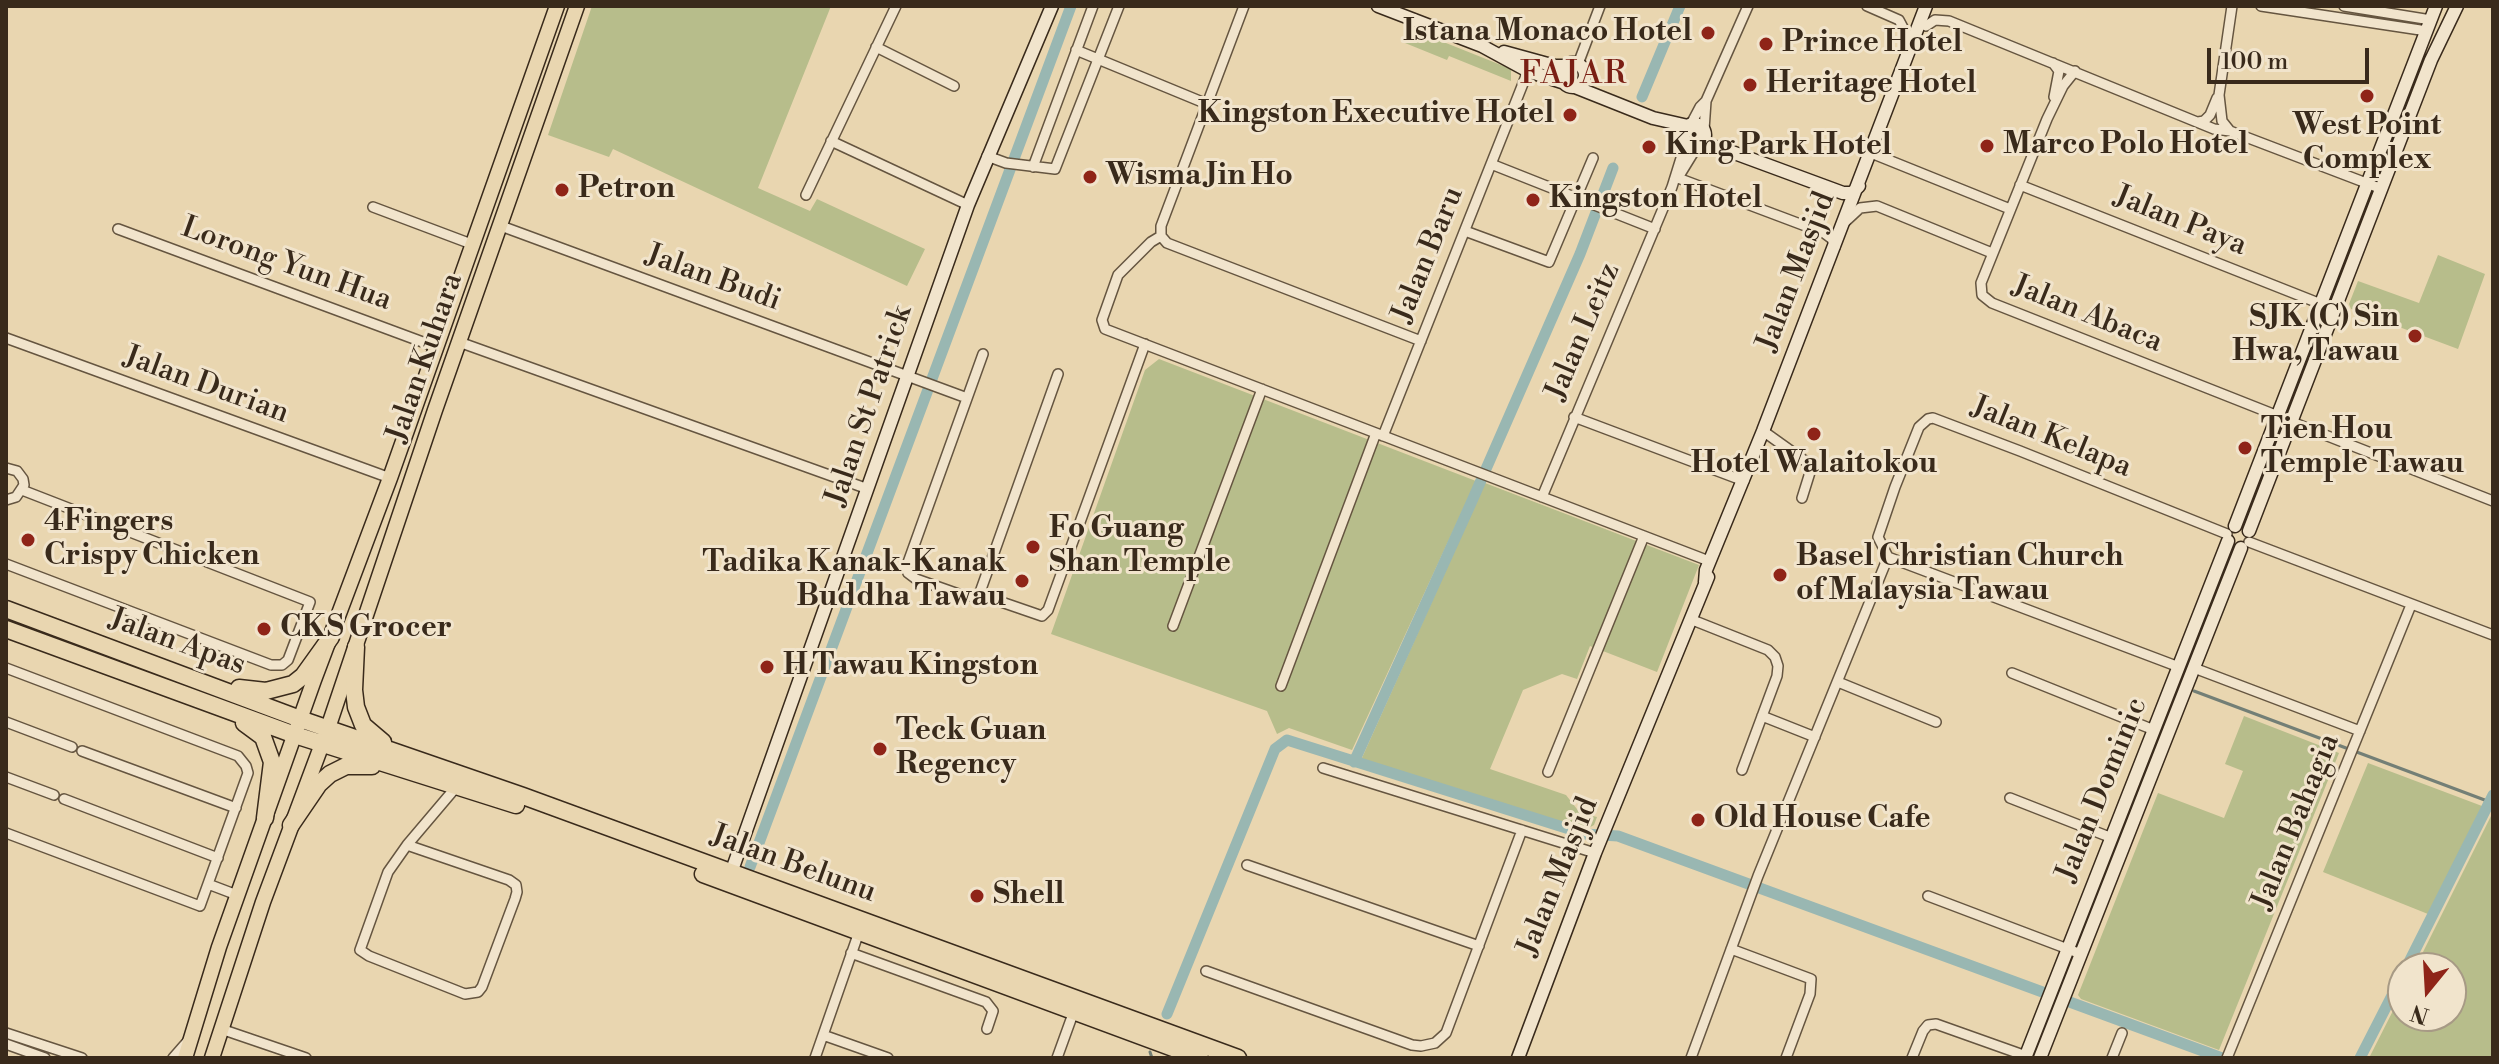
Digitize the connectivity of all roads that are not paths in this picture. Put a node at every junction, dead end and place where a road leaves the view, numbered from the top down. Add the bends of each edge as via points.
1 (577, 6) edge
2 (896, 6) edge
3 (1093, 6) edge
4 (1119, 6) edge
5 (1244, 6) edge
6 (1378, 6) edge
7 (1600, 6) edge
8 (1748, 6) edge
9 (1867, 6) edge
10 (1926, 6) edge
11 (1935, 6) edge
12 (2232, 6) edge
13 (2261, 6) edge
14 (2344, 6) edge
15 (2457, 6) edge
16 (1048, 7) edge
17 (560, 8) edge
18 (2433, 16) edge
19 (1926, 26) junction
20 (2445, 28) junction
21 (1482, 46) junction
22 (876, 47) junction
23 (1909, 47) junction
24 (1076, 50) junction
25 (1099, 59) junction
26 (2053, 63) junction
27 (1905, 64) junction
28 (1576, 68) junction
29 (1546, 70) junction
30 (1528, 71) junction
31 (2075, 71) junction
32 (1570, 85) junction
33 (954, 86) dead end
34 (1520, 92) junction
35 (2219, 95) junction
36 (1603, 97) junction
37 (1207, 104) junction
38 (2053, 105) junction
39 (2198, 122) junction
40 (2230, 131) junction
41 (1694, 134) junction
42 (831, 141) junction
43 (1871, 153) junction
44 (987, 156) junction
45 (1593, 158) dead end
46 (1491, 164) junction
47 (1033, 167) junction
48 (1678, 178) junction
49 (2368, 184) junction
50 (2020, 185) junction
51 (1859, 186) junction
52 (1672, 187) junction
53 (2382, 189) junction
54 (806, 195) dead end
55 (1577, 198) junction
56 (968, 205) junction
57 (373, 207) dead end
58 (2010, 209) junction
59 (1845, 222) junction
60 (501, 226) junction
61 (118, 229) dead end
62 (1655, 229) junction
63 (1465, 231) junction
64 (1161, 236) junction
65 (474, 245) junction
66 (1835, 247) junction
67 (1992, 253) junction
68 (2321, 304) junction
69 (6, 338) edge
70 (1421, 341) junction
71 (459, 342) junction
72 (1145, 344) junction
73 (436, 347) junction
74 (983, 354) dead end
75 (1058, 374) dead end
76 (908, 376) junction
77 (1262, 389) junction
78 (967, 398) junction
79 (2278, 416) junction
80 (1574, 417) junction
81 (2292, 422) junction
82 (1763, 431) junction
83 (1379, 434) junction
84 (6, 468) edge
85 (390, 478) junction
86 (1744, 481) junction
87 (868, 489) junction
88 (22, 490) junction
89 (1542, 497) junction
90 (1802, 498) dead end
91 (6, 501) edge
92 (2493, 501) edge
93 (1731, 512) junction
94 (2230, 534) junction
95 (1644, 536) junction
96 (2246, 540) junction
97 (1888, 557) junction
98 (1709, 561) junction
99 (6, 564) edge
100 (1705, 582) junction
101 (979, 595) junction
102 (6, 600) edge
103 (2411, 605) junction
104 (6, 609) edge
105 (24, 616) junction
106 (1690, 619) junction
107 (1173, 626) dead end
108 (6, 629) edge
109 (2493, 635) edge
110 (331, 637) junction
111 (356, 647) junction
112 (2179, 667) junction
113 (6, 668) edge
114 (2194, 668) junction
115 (2012, 673) dead end
116 (1838, 682) junction
117 (205, 683) junction
118 (1281, 686) dead end
119 (199, 700) junction
120 (1762, 716) junction
121 (6, 722) edge
122 (1936, 722) dead end
123 (298, 727) junction
124 (2154, 730) junction
125 (2358, 734) junction
126 (325, 736) junction
127 (1815, 737) junction
128 (403, 761) junction
129 (1323, 768) dead end
130 (1742, 770) dead end
131 (1548, 772) dead end
132 (6, 777) edge
133 (457, 786) junction
134 (2010, 798) dead end
135 (236, 808) junction
136 (265, 818) junction
137 (291, 825) junction
138 (1522, 830) junction
139 (6, 833) edge
140 (2112, 838) junction
141 (407, 845) junction
142 (1597, 849) junction
143 (218, 858) junction
144 (1247, 865) dead end
145 (731, 873) junction
146 (208, 884) junction
147 (237, 895) junction
148 (1928, 896) dead end
149 (859, 932) junction
150 (1479, 946) junction
151 (1731, 949) junction
152 (2068, 949) junction
153 (851, 953) junction
154 (2081, 954) junction
155 (1206, 971) dead end
156 (1074, 1011) junction
157 (221, 1029) junction
158 (987, 1029) dead end
159 (6, 1033) edge
160 (193, 1033) junction
161 (2122, 1033) dead end
162 (823, 1035) junction
163 (6, 1044) edge
164 (1177, 1054) edge
165 (2228, 1055) edge
166 (2025, 1057) edge
167 (45, 1058) edge
168 (82, 1058) edge
169 (173, 1058) edge
170 (185, 1058) edge
171 (212, 1058) edge
172 (306, 1058) edge
173 (815, 1058) edge
174 (888, 1058) edge
175 (1057, 1058) edge
176 (1200, 1058) edge
177 (1238, 1058) edge
178 (1518, 1058) edge
179 (1691, 1058) edge
180 (1786, 1058) edge
181 (1912, 1058) edge
182 (2040, 1058) edge
183 (2112, 1058) edge

1 - 60 main road, Jalan Kuhara
2 - 22 street
3 - 24 street
4 - 25 street
5 - 37 street
6 - 21 street
7 - 28 street
8 - 41 street via 1700,107
9 - 23 street via 1899,20
10 - 23 street, Jalan Masjid
11 - 19 street
12 - 35 street
13 - 18 street
14 - 18 street
15 - 20 street, Jalan Dominic
16 - 44 street, Jalan St Patrick
17 - 65 main road, Jalan Kuhara
18 - 20 street
18 - 49 street, Jalan Dominic
19 - 26 street via 1949,21
19 - 27 street
20 - 53 street, Jalan Dominic
21 - 29 street
21 - 30 street
22 - 33 street
22 - 42 street
23 - 27 street, Jalan Masjid
24 - 25 street
24 - 47 street
25 - 37 street
25 - 47 street via 1057,166
26 - 31 street
26 - 38 street via 2059,71
27 - 43 street, Jalan Masjid
28 - 29 street
28 - 32 street via 1562,77
28 - 32 street via 1584,80
28 - 36 street
29 - 30 street
29 - 32 street
29 - 34 street
30 - 34 street, Jalan Baru
31 - 38 street
31 - 39 street
32 - 36 street
34 - 46 street, Jalan Baru
35 - 39 street via 2210,115
35 - 40 street via 2222,121
36 - 41 street
37 - 64 street
38 - 50 street, Jalan Abaca
39 - 40 street
40 - 49 street
41 - 48 street
41 - 51 street via 1843,193
41 - 52 street
42 - 54 street
42 - 56 street
43 - 51 street, Jalan Masjid
43 - 58 street
44 - 47 street
44 - 56 street, Jalan St Patrick
45 - 55 street
46 - 55 street
46 - 63 street, Jalan Baru
48 - 52 street
48 - 66 street via 1824,233
49 - 53 street
49 - 68 street, Jalan Dominic
50 - 58 street, Jalan Abaca
50 - 68 street, Jalan Paya
51 - 59 street, Jalan Masjid
52 - 62 street, Jalan Leitz
53 - 81 street, Jalan Dominic
55 - 62 street
55 - 63 street via 1549,262
56 - 76 street, Jalan St Patrick
57 - 65 street
58 - 67 street, Jalan Abaca
59 - 66 street, Jalan Masjid
59 - 67 street via 1860,208 1877,206
60 - 71 main road, Jalan Kuhara
60 - 76 street, Jalan Budi
61 - 73 street, Lorong Yun Hua
62 - 80 street, Jalan Leitz
63 - 70 street, Jalan Baru
64 - 70 street via 1167,243
64 - 72 street via 1118,275 1102,320 1105,329
65 - 73 main road, Jalan Kuhara
66 - 82 street, Jalan Masjid
67 - 79 street, Jalan Abaca via 1981,283 1986,300
68 - 79 street, Jalan Dominic
69 - 85 street, Jalan Durian
70 - 83 street, Jalan Baru
71 - 87 street
71 - 111 main road, Jalan Kuhara
72 - 77 street
72 - 101 street via 1047,613 1038,615
73 - 85 main road, Jalan Kuhara
74 - 78 street
75 - 101 street
76 - 78 street, Jalan Budi
76 - 87 street, Jalan St Patrick
77 - 83 street
77 - 107 street
78 - 101 street via 906,568 916,579 964,596
79 - 81 street via 2282,427
79 - 94 street, Jalan Dominic
80 - 86 street
80 - 89 street, Jalan Leitz
81 - 92 street
81 - 96 street, Jalan Dominic
82 - 86 street, Jalan Masjid
82 - 90 street via 1812,466
83 - 89 street
83 - 118 street, Jalan Baru
84 - 88 street via 21,475
85 - 110 main road, Jalan Kuhara
86 - 93 street, Jalan Masjid
87 - 145 street, Jalan St Patrick
88 - 91 street
88 - 99 street via 310,602 288,660 271,665
89 - 95 street
93 - 98 street, Jalan Masjid
93 - 100 street, Jalan Masjid
94 - 96 street via 2233,547
94 - 96 street via 2241,525
94 - 97 street, Jalan Kelapa via 1933,418 1919,427 1878,537
94 - 112 street, Jalan Dominic
95 - 98 street
95 - 131 street
96 - 103 street
96 - 114 street, Jalan Dominic
97 - 112 street
97 - 116 street
98 - 100 street, Jalan Masjid
100 - 106 street, Jalan Masjid
102 - 105 street
103 - 109 street
103 - 125 street, Jalan Bahagia
104 - 105 highway, Jalan Apas
105 - 117 highway, Jalan Apas
106 - 120 street via 1775,657 1777,676
106 - 142 street, Jalan Masjid
108 - 119 highway, Jalan Apas
110 - 117 highway via 293,684 253,690
110 - 123 main road, Jalan Kuhara
111 - 126 main road, Jalan Kuhara
111 - 128 highway via 354,690 363,725
112 - 124 street, Jalan Dominic
113 - 135 street via 238,756 248,773
114 - 125 street
114 - 154 street, Jalan Dominic
115 - 124 street
116 - 122 street
116 - 127 street
117 - 123 highway, Jalan Apas
119 - 123 highway, Jalan Apas
119 - 136 highway via 263,737 272,762
120 - 127 street
120 - 130 street
121 - 135 street
123 - 126 highway, Jalan Apas
123 - 136 main road, Jalan Kuhara
124 - 140 street, Jalan Dominic
125 - 165 street, Jalan Bahagia
126 - 128 highway, Jalan Belunu
126 - 137 main road, Jalan Kuhara
127 - 151 street
128 - 133 highway, Jalan Belunu
128 - 137 highway via 346,766 330,774
128 - 145 highway, Jalan Belunu
129 - 138 street
132 - 143 street
133 - 141 street
133 - 149 highway, Jalan Belunu
134 - 140 street
135 - 143 street
136 - 147 main road, Jalan Kuhara
137 - 157 main road, Jalan Kuhara
138 - 142 street
138 - 150 street
139 - 146 street via 200,906
140 - 152 street, Jalan Dominic
141 - 141 street via 388,872 360,950 465,994 478,992 516,885
142 - 178 street, Jalan Masjid
143 - 146 street
144 - 150 street
145 - 177 highway, Jalan Belunu
146 - 147 street
147 - 160 main road, Jalan Kuhara
148 - 152 street
149 - 153 street
149 - 156 highway, Jalan Belunu
150 - 155 street via 1446,1033 1428,1045 1412,1045
151 - 179 street
151 - 180 street via 1811,979
152 - 154 street
152 - 166 street, Jalan Dominic
153 - 158 street via 986,1002 993,1011
153 - 162 street
154 - 182 street, Jalan Dominic
156 - 164 highway, Jalan Belunu
156 - 175 street
157 - 171 main road, Jalan Kuhara
157 - 172 street
159 - 168 street
160 - 169 street
160 - 170 main road, Jalan Kuhara
161 - 183 street
162 - 173 street
162 - 174 street
163 - 167 street
164 - 176 highway, Jalan Belunu
166 - 181 street via 1936,1024 1923,1031

